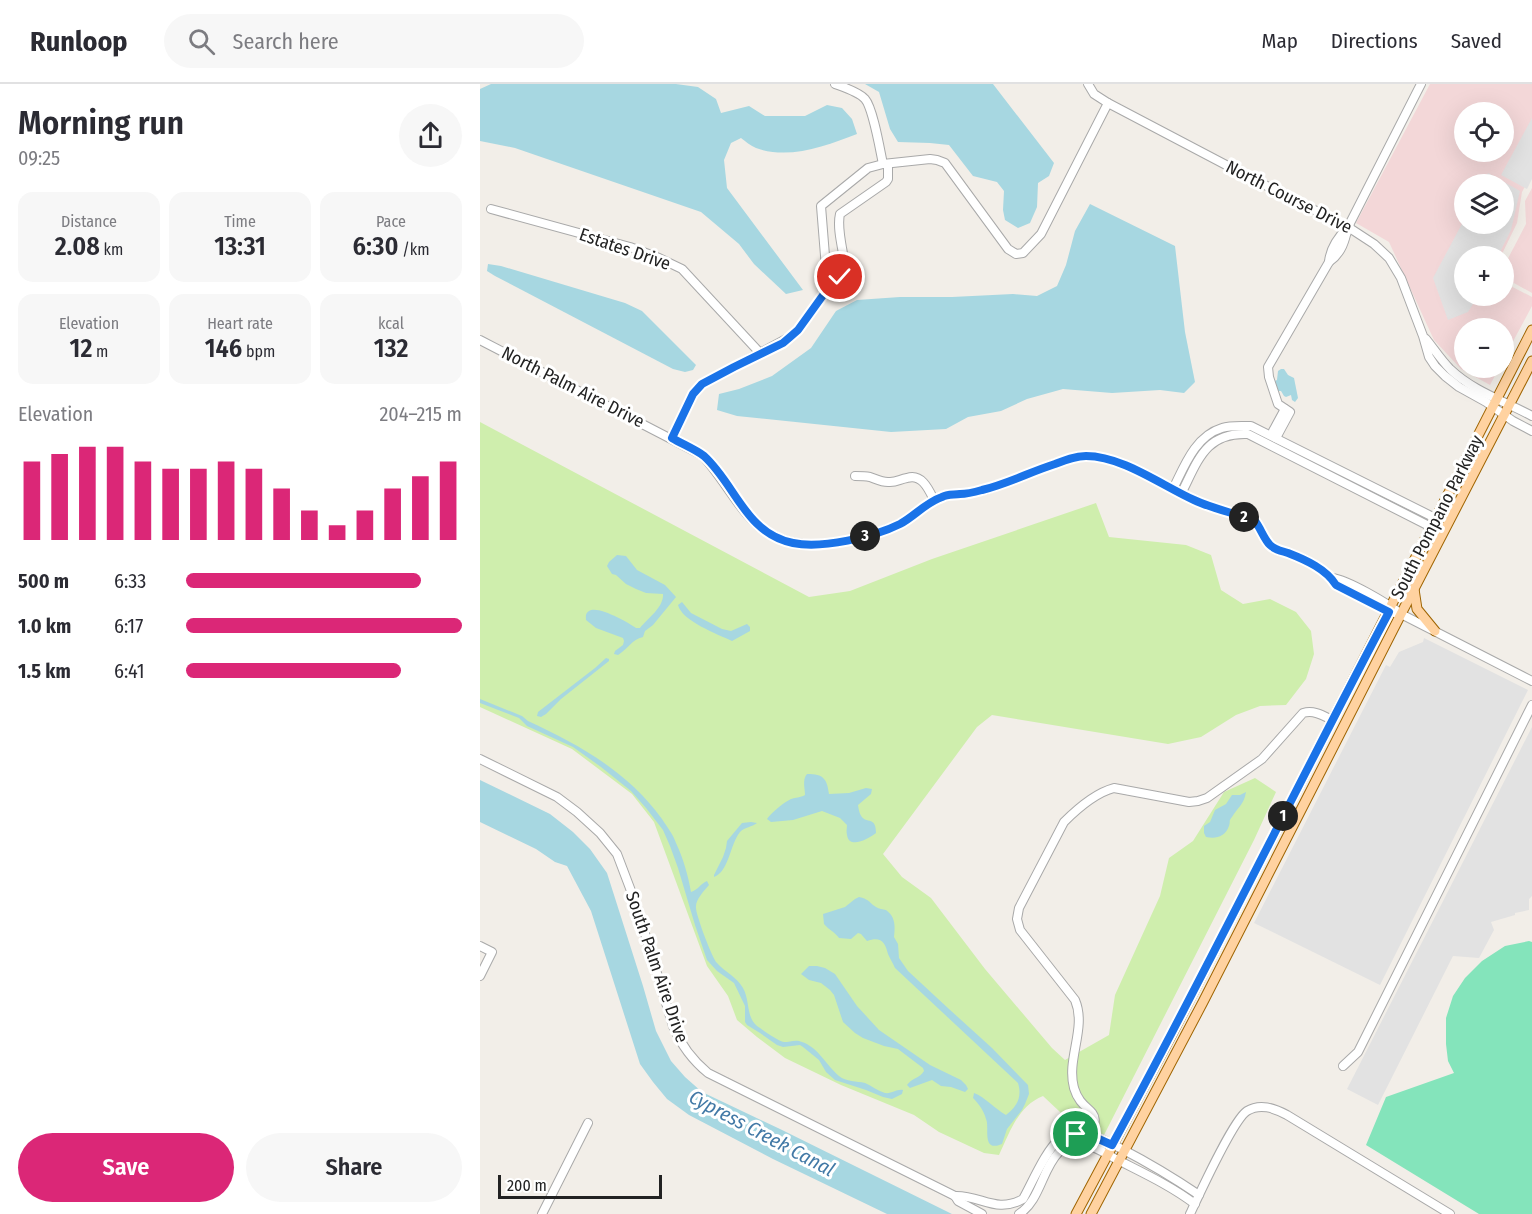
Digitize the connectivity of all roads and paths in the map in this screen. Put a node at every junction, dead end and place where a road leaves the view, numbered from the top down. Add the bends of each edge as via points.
1 (835, 84) edge
2 (1088, 84) edge
3 (1421, 84) edge
4 (1108, 103) junction
5 (886, 164) junction
6 (491, 209) dead end
7 (1348, 227) junction
8 (834, 280) junction
9 (1532, 330) edge
10 (480, 340) edge
11 (760, 353) junction
12 (1532, 361) edge
13 (1495, 403) junction
14 (1509, 404) junction
15 (1504, 415) junction
16 (1532, 416) edge
17 (1532, 431) edge
18 (672, 438) junction
19 (1276, 438) junction
20 (1325, 463) junction
21 (1322, 471) junction
22 (855, 476) dead end
23 (1369, 485) junction
24 (1173, 489) junction
25 (1181, 494) junction
26 (1366, 494) junction
27 (934, 500) junction
28 (1433, 523) junction
29 (1414, 588) junction
30 (1390, 609) junction
31 (1401, 614) junction
32 (1435, 632) junction
33 (1532, 681) edge
34 (1532, 705) edge
35 (1332, 720) junction
36 (480, 759) edge
37 (1308, 797) junction
38 (480, 946) edge
39 (480, 976) edge
40 (1192, 996) junction
41 (1203, 1002) junction
42 (1343, 1066) dead end
43 (588, 1123) dead end
44 (1092, 1136) junction
45 (1087, 1145) junction
46 (1112, 1145) junction
47 (1124, 1150) junction
48 (1107, 1154) junction
49 (1118, 1160) junction
50 (1199, 1195) junction
51 (955, 1196) junction
52 (1195, 1204) junction
53 (542, 1214) edge
54 (982, 1214) edge
55 (1018, 1214) edge
56 (1076, 1214) edge
57 (1091, 1214) edge
58 (1190, 1214) edge
59 (1450, 1214) edge

1 - 5 street via 865,98
2 - 4 street, North Course Drive via 1094,94
3 - 7 street
4 - 5 street via 1041,234 1023,253 1008,249 945,163 930,159
4 - 7 street, North Course Drive
5 - 8 street via 886,182 840,214 846,274
5 - 8 street via 868,168 821,206 826,268
6 - 11 street, Estates Drive via 630,247 682,269
7 - 13 street, North Course Drive via 1374,244 1393,265 1429,357 1442,373 1459,387
7 - 19 street via 1346,240 1268,367 1278,404 1287,410 1273,431
8 - 11 street via 798,330 783,343
9 - 13 main road, South Pompano Parkway
10 - 18 street, North Palm Aire Drive
11 - 18 street via 702,384 693,394
12 - 14 main road, South Pompano Parkway
13 - 14 street, North Course Drive
13 - 15 street
13 - 28 main road, South Pompano Parkway
14 - 15 main road, South Pompano Parkway
14 - 16 street, North Course Drive
15 - 17 street
15 - 29 main road, South Pompano Parkway
18 - 27 street, North Palm Aire Drive via 713,466 761,528 794,543 846,541 870,535 900,524
19 - 20 street
19 - 24 street via 1251,426 1223,428 1210,434 1190,456
20 - 21 street
20 - 23 street
21 - 25 street via 1248,434 1238,434 1217,439 1207,448
21 - 26 street
22 - 27 street via 888,482 918,478
23 - 26 street
23 - 28 street
24 - 25 street, North Palm Aire Drive
24 - 27 street, North Palm Aire Drive via 1114,460 1084,456 993,487
25 - 30 street, North Palm Aire Drive via 1255,521 1276,549 1317,567 1336,585
26 - 28 street
28 - 30 main road, South Pompano Parkway
29 - 31 main road, South Pompano Parkway
29 - 32 main road via 1417,609
30 - 31 street, North Palm Aire Drive
30 - 35 main road, South Pompano Parkway
31 - 32 street, North Palm Aire Drive
31 - 37 main road, South Pompano Parkway
32 - 33 street, North Palm Aire Drive
34 - 42 street via 1358,1052
35 - 37 main road via 1333,736 1309,782
35 - 40 main road, South Pompano Parkway
35 - 44 street via 1317,713 1303,713 1263,759 1207,798 1189,802 1114,788 1104,791 1064,822 1017,919 1020,930 1079,1010 1074,1088 1096,1120
36 - 51 street, South Palm Aire Drive via 557,797 600,833 616,854 674,1026 698,1065
37 - 41 main road, South Pompano Parkway
38 - 39 street via 492,952
40 - 41 street
40 - 46 main road, South Pompano Parkway
41 - 47 main road, South Pompano Parkway
43 - 53 street
44 - 45 street
44 - 46 street, South Palm Aire Drive
44 - 51 street, South Palm Aire Drive via 1076,1134 1058,1140 1023,1199 1009,1210 992,1210
45 - 48 street
45 - 55 street via 1076,1143 1058,1153 1028,1205
46 - 47 street, South Palm Aire Drive
46 - 48 main road, South Pompano Parkway
47 - 49 main road, South Pompano Parkway
47 - 50 street, South Palm Aire Drive
48 - 49 street
48 - 56 main road, South Pompano Parkway
49 - 52 street
49 - 57 main road, South Pompano Parkway
50 - 52 street
50 - 59 street via 1240,1116 1262,1107 1287,1115
51 - 54 street, South Palm Aire Drive via 958,1202
52 - 58 street

